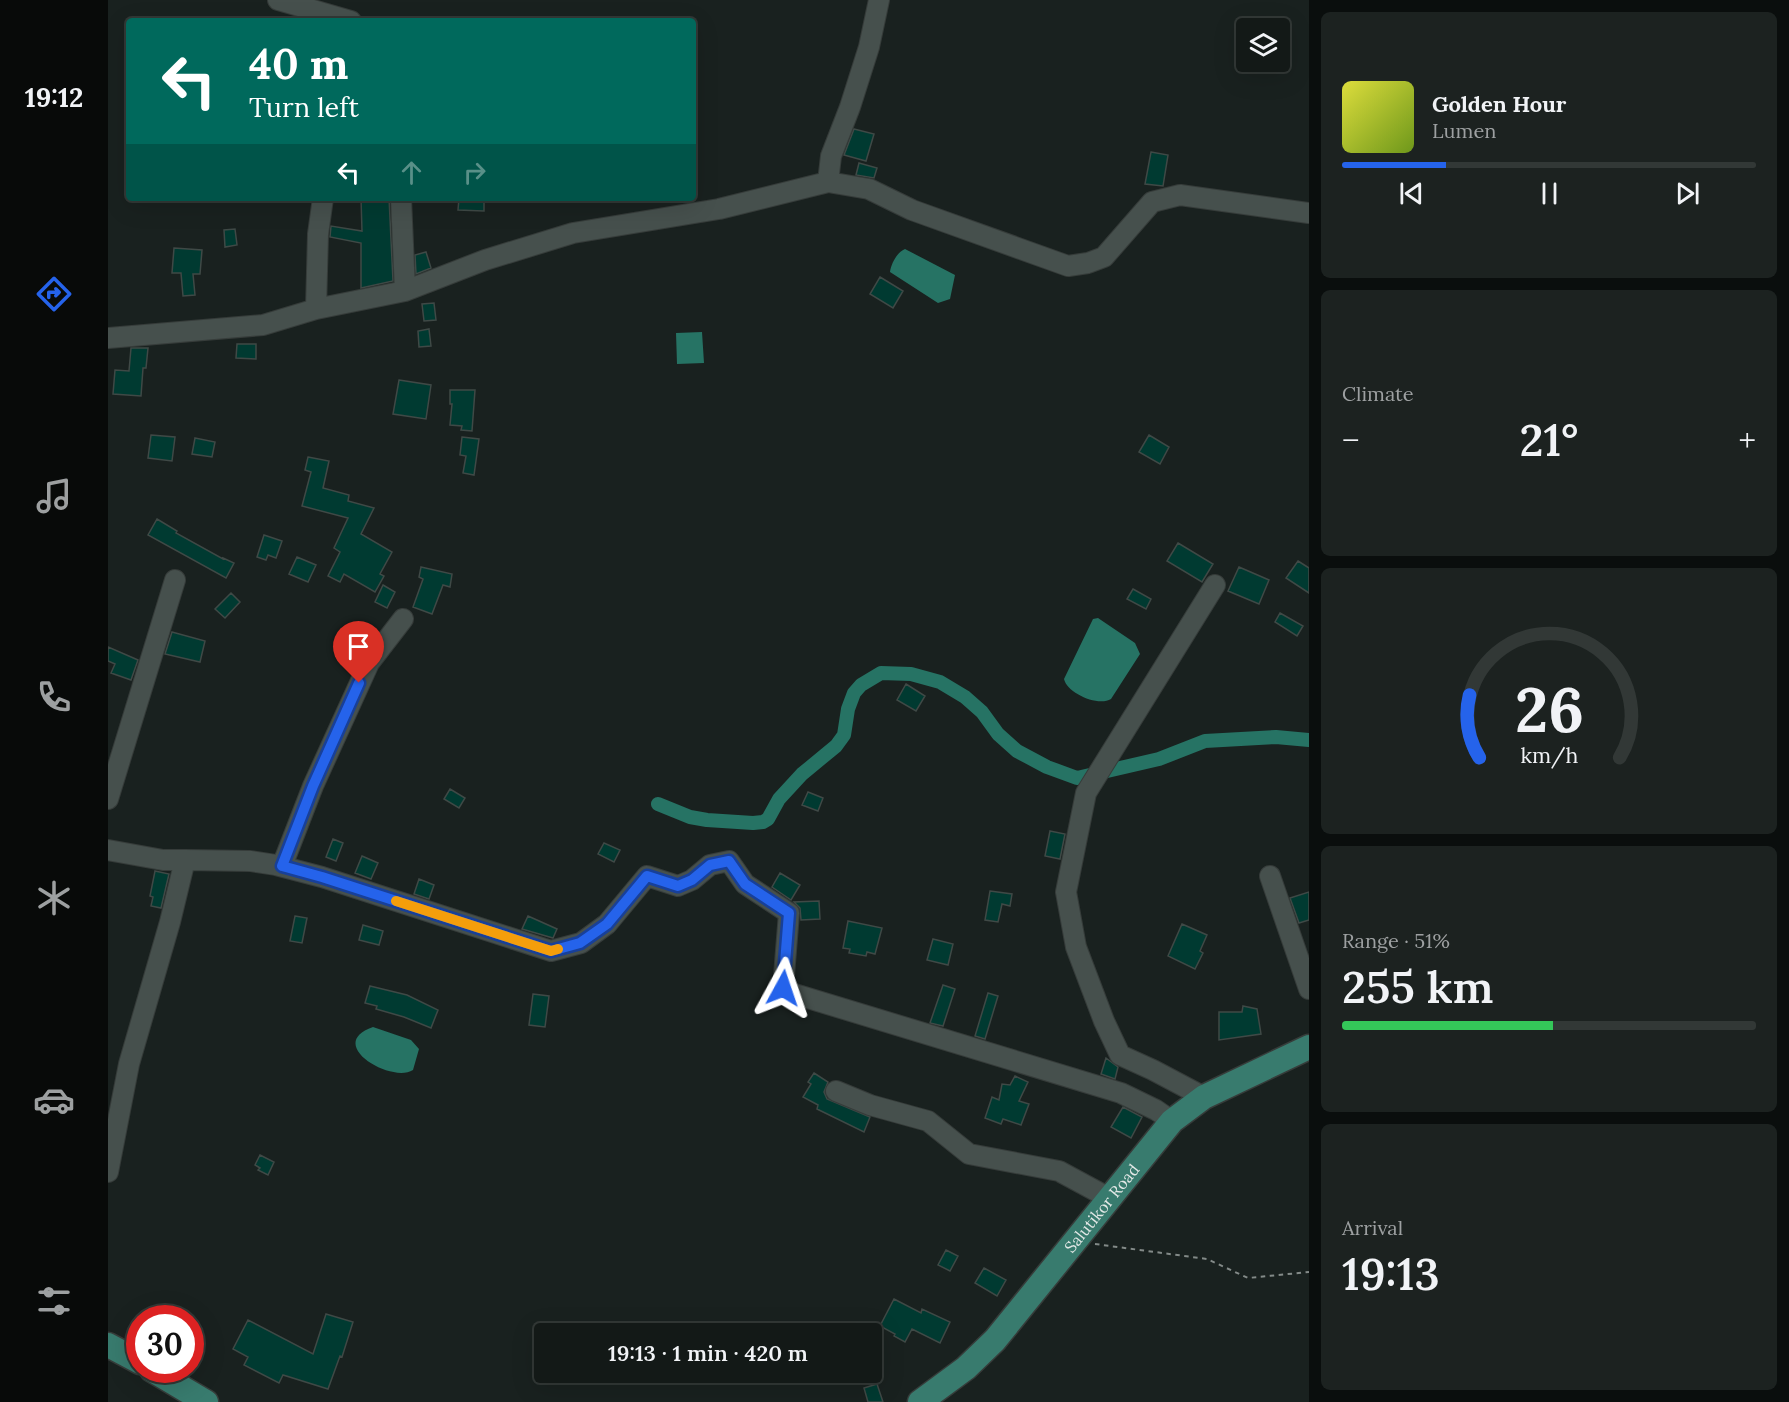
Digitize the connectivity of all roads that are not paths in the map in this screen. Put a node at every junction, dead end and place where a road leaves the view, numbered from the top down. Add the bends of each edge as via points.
1 (278, 0) edge
2 (879, 0) edge
3 (341, 18) edge
4 (828, 182) junction
5 (323, 201) edge
6 (400, 201) edge
7 (1309, 213) edge
8 (405, 291) junction
9 (316, 309) junction
10 (108, 338) edge
11 (175, 580) dead end
12 (1215, 585) dead end
13 (403, 619) dead end
14 (108, 799) edge
15 (108, 850) edge
16 (184, 860) junction
17 (282, 866) junction
18 (1270, 876) dead end
19 (1309, 988) edge
20 (1309, 1047) edge
21 (836, 1091) dead end
22 (1204, 1098) junction
23 (1172, 1121) junction
24 (108, 1172) edge
25 (1109, 1198) junction
26 (108, 1345) edge
27 (126, 1355) edge
28 (174, 1383) edge
29 (207, 1402) edge
30 (920, 1402) edge

1 - 3 street
2 - 4 street via 850,107 831,156
4 - 7 street via 869,189 912,210 1068,266 1104,257 1152,202 1180,195
4 - 8 street via 719,209 573,233 484,260
5 - 9 street
6 - 8 street
8 - 9 street
9 - 10 street via 263,325
11 - 14 street
12 - 22 street via 1086,793 1066,892 1076,947 1120,1055
13 - 17 street via 369,663 313,786
15 - 16 street via 163,861
16 - 17 street via 250,861
16 - 24 street via 129,1064
17 - 23 street via 551,951 580,943 607,924 647,876 678,886 710,865 729,861 745,884 789,913 783,988 788,992 1121,1093
18 - 19 street
20 - 22 main road, Salutikor Road
21 - 25 street via 870,1106 928,1120 969,1154 1059,1171
22 - 23 main road, Salutikor Road
23 - 25 main road, Salutikor Road
25 - 30 main road, Salutikor Road via 995,1340 966,1368
26 - 27 main road
28 - 29 main road

